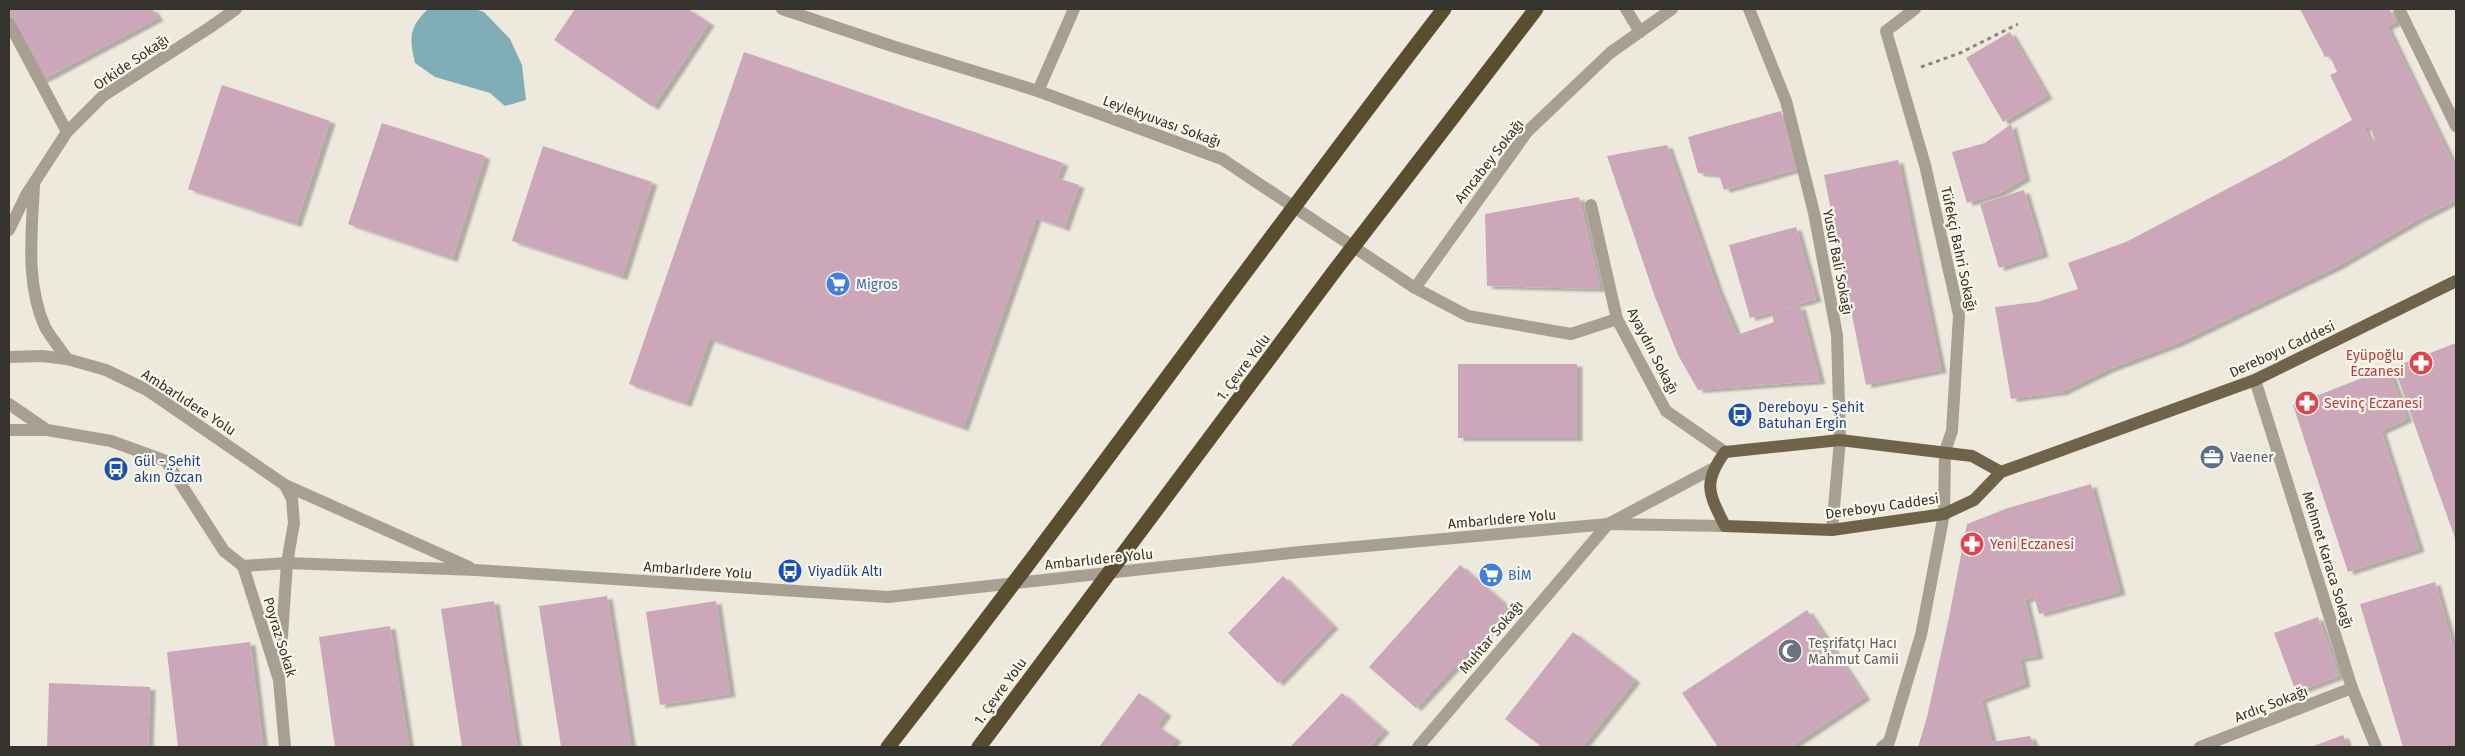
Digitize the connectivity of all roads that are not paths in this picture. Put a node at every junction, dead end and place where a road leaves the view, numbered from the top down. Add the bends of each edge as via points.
1 (236, 9) edge
2 (782, 9) edge
3 (1074, 9) edge
4 (1444, 9) edge
5 (1536, 9) edge
6 (1626, 9) edge
7 (1672, 9) edge
8 (1749, 9) edge
9 (1915, 9) edge
10 (2399, 9) edge
11 (9, 23) edge
12 (1640, 32) junction
13 (1038, 91) junction
14 (2456, 126) edge
15 (67, 132) junction
16 (34, 183) junction
17 (1591, 205) dead end
18 (9, 230) edge
19 (2456, 281) edge
20 (1415, 288) junction
21 (1618, 319) junction
22 (9, 357) edge
23 (67, 359) junction
24 (2256, 380) junction
25 (9, 404) edge
26 (9, 430) edge
27 (47, 430) junction
28 (1840, 440) junction
29 (1725, 452) junction
30 (1945, 452) junction
31 (1712, 469) junction
32 (2001, 472) junction
33 (286, 484) junction
34 (1944, 514) junction
35 (1608, 524) junction
36 (1725, 526) junction
37 (1832, 530) junction
38 (287, 563) junction
39 (243, 566) junction
40 (476, 570) junction
41 (279, 680) junction
42 (2352, 688) junction
43 (1888, 746) edge
44 (285, 747) edge
45 (888, 747) edge
46 (979, 747) edge
47 (1418, 747) edge
48 (2200, 747) edge
49 (2376, 747) edge

1 - 15 street, Orkide Sokağı via 103,96
2 - 13 street, Leylekyuvası Sokağı
3 - 13 street
4 - 45 highway via 1330,156 963,652
5 - 46 highway, 1. Çevre Yolu via 1336,269
6 - 12 street
7 - 12 street, Amcabey Sokağı
8 - 28 street, Yusuf Bali Sokağı via 1786,101 1814,213 1837,334
9 - 30 street, Tüfekçi Bahri Sokağı via 1886,31 1925,165 1959,315 1952,431
10 - 14 street
11 - 15 street
12 - 20 street, Amcabey Sokağı via 1610,53 1527,132
13 - 20 street, Leylekyuvası Sokağı via 1222,159
15 - 16 street, Orkide Sokağı
16 - 18 street, Orkide Sokağı
16 - 23 street via 33,285 46,327
17 - 21 street, Ayaydın Sokağı
19 - 24 main road, Dereboyu Caddesi
20 - 21 street, Leylekyuvası Sokağı via 1468,316 1572,334
21 - 29 street, Ayaydın Sokağı via 1666,411
22 - 23 street, Ambarlıdere Yolu
23 - 33 street, Ambarlıdere Yolu via 106,370 147,390
24 - 32 main road, Dereboyu Caddesi
24 - 42 street, Mehmet Karaca Sokağı
25 - 27 street
26 - 27 street
27 - 39 street via 111,441 166,461 224,551
28 - 29 main road
28 - 30 main road
28 - 37 street, Yusuf Bali Sokağı
29 - 31 main road
30 - 32 main road via 1972,456
30 - 34 street, Tüfekçi Bahri Sokağı
31 - 35 street
31 - 36 main road via 1710,496
32 - 34 main road, Dereboyu Caddesi via 1974,500
33 - 38 street via 292,499 294,523
33 - 40 street, Ambarlıdere Yolu
34 - 37 main road, Dereboyu Caddesi
34 - 43 street, Tüfekçi Bahri Sokağı via 1920,635
35 - 36 street, Ambarlıdere Yolu
35 - 40 street, Ambarlıdere Yolu via 1290,553 888,597
35 - 47 street, Muhtar Sokağı
36 - 37 main road, Dereboyu Caddesi
38 - 39 street, Ambarlıdere Yolu
38 - 40 street, Ambarlıdere Yolu
38 - 41 street
39 - 41 street, Poyraz Sokak
41 - 44 street, Poyraz Sokak
42 - 48 street, Ardıç Sokağı
42 - 49 street, Mehmet Karaca Sokağı

